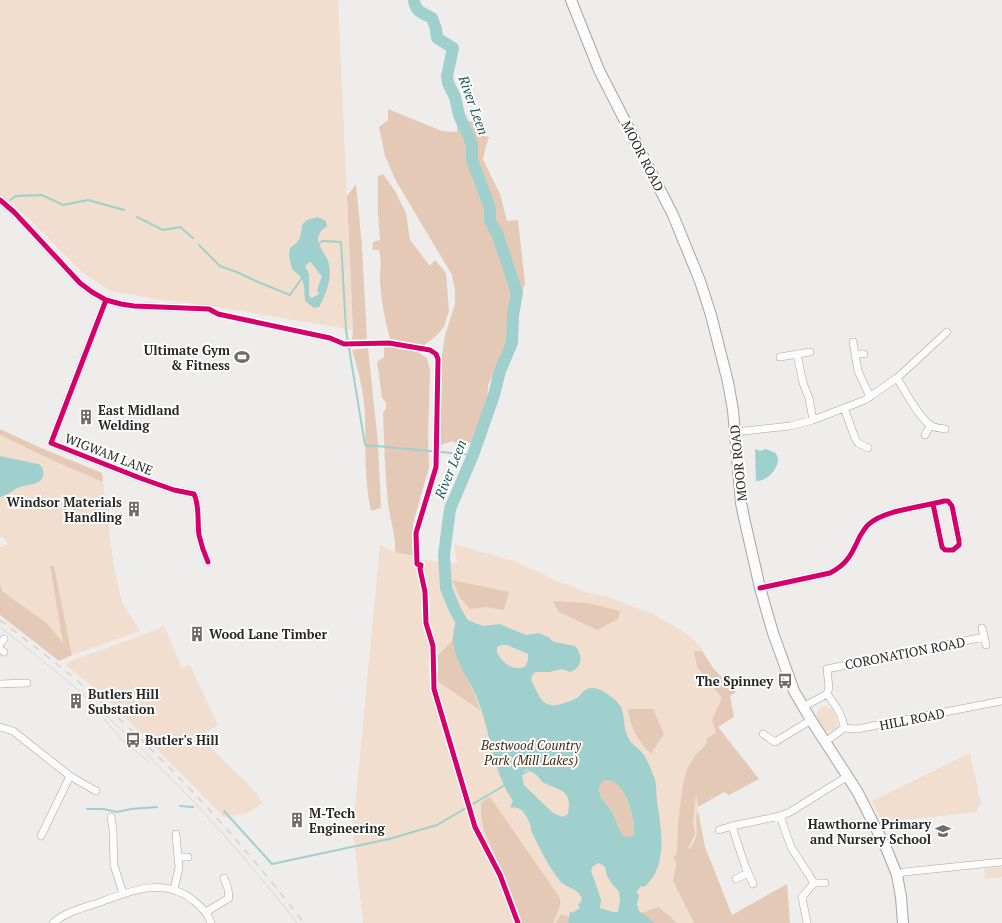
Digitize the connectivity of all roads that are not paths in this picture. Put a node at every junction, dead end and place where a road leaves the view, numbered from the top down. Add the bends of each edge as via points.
1 (571, 0) edge
2 (0, 200) edge
3 (106, 300) junction
4 (209, 309) dead end
5 (946, 332) dead end
6 (853, 342) dead end
7 (810, 352) dead end
8 (797, 354) junction
9 (855, 354) junction
10 (864, 354) dead end
11 (780, 357) dead end
12 (897, 378) junction
13 (870, 397) junction
14 (844, 408) junction
15 (813, 420) junction
16 (930, 426) junction
17 (945, 429) dead end
18 (735, 432) junction
19 (925, 435) dead end
20 (857, 441) junction
21 (851, 447) dead end
22 (868, 448) dead end
23 (934, 504) junction
24 (208, 562) dead end
25 (760, 588) junction
26 (982, 628) dead end
27 (984, 637) junction
28 (986, 645) dead end
29 (0, 684) edge
30 (27, 684) dead end
31 (827, 694) junction
32 (1002, 701) edge
33 (803, 707) junction
34 (811, 720) junction
35 (0, 727) edge
36 (844, 728) junction
37 (763, 734) dead end
38 (824, 742) junction
39 (70, 776) junction
40 (848, 776) junction
41 (96, 791) dead end
42 (780, 816) junction
43 (111, 817) dead end
44 (732, 826) junction
45 (719, 830) dead end
46 (176, 834) dead end
47 (41, 836) dead end
48 (188, 857) dead end
49 (178, 858) junction
50 (1002, 862) edge
51 (748, 873) junction
52 (896, 875) junction
53 (224, 878) dead end
54 (736, 879) dead end
55 (814, 883) junction
56 (825, 883) dead end
57 (753, 884) dead end
58 (174, 889) junction
59 (123, 894) junction
60 (206, 912) junction
61 (53, 923) edge
62 (211, 923) edge
63 (807, 923) edge
64 (903, 923) edge

1 - 18 main road, MOOR ROAD via 599,70 673,216 698,275 728,382
2 - 3 street via 80,283
3 - 4 street via 134,306
3 - 24 street, WIGWAM LANE via 51,443 140,478 194,494 201,543
5 - 12 street
6 - 9 street
7 - 8 street
8 - 11 street
8 - 15 street
9 - 10 street
9 - 13 street via 861,380
12 - 13 street
12 - 16 street via 909,399
13 - 14 street
14 - 15 street
14 - 20 street
15 - 18 street via 790,426
16 - 17 street
16 - 19 street
18 - 25 main road, MOOR ROAD via 741,503
20 - 21 street
20 - 22 street
23 - 23 street via 948,501 952,506 959,541 954,550 945,550 942,547
23 - 25 street via 874,519 864,529 848,561 838,570
25 - 33 main road, MOOR ROAD via 777,646 794,691
26 - 27 street
27 - 28 street
27 - 31 street, CORONATION ROAD via 824,669 829,688
29 - 30 street
31 - 33 street
31 - 36 street via 844,721
32 - 36 street, HILL ROAD via 857,729
33 - 34 main road, MOOR ROAD
34 - 37 street via 775,742
34 - 38 main road, MOOR ROAD
35 - 39 street via 13,731
36 - 38 street
38 - 40 main road, MOOR ROAD
39 - 41 street
39 - 47 street
40 - 42 street
40 - 52 main road, MOOR ROAD via 882,838
42 - 44 street
42 - 55 street via 791,847
43 - 59 street via 114,865
44 - 45 street
44 - 51 street
46 - 49 street
48 - 49 street
49 - 58 street via 179,868
50 - 52 street via 904,872
51 - 54 street
51 - 57 street
52 - 64 main road, MOOR ROAD via 902,902
53 - 60 street via 229,898
55 - 56 street
55 - 63 street via 802,897
58 - 59 street via 152,888
58 - 60 street via 189,896
59 - 61 street via 63,915
60 - 62 street

